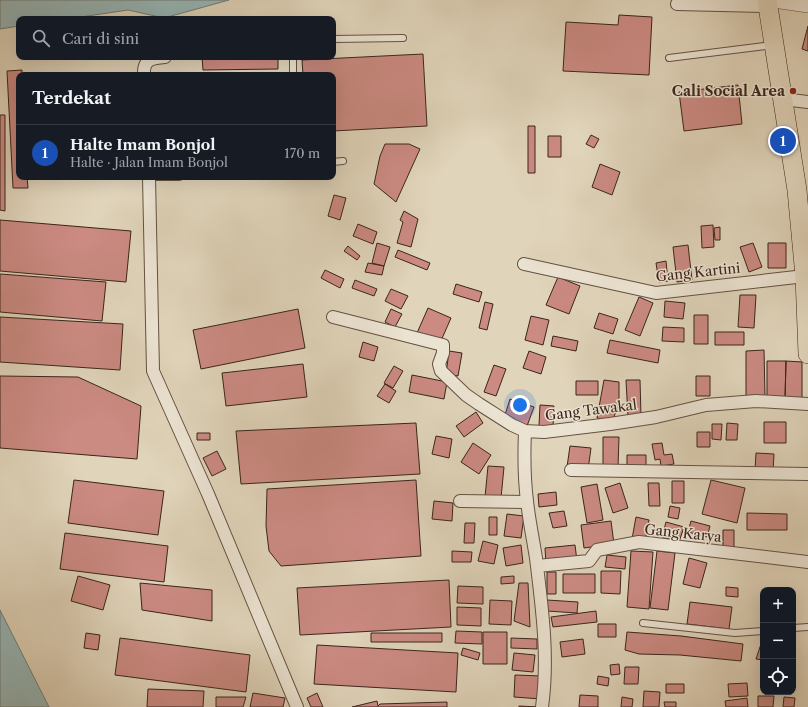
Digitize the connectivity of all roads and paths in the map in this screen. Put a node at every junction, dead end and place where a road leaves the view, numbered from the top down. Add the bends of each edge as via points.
1 (770, 2) edge
2 (677, 4) dead end
3 (808, 5) edge
4 (403, 38) dead end
5 (336, 39) edge
6 (774, 45) junction
7 (669, 58) dead end
8 (150, 60) edge
9 (293, 60) edge
10 (144, 72) edge
11 (294, 72) edge
12 (783, 99) junction
13 (808, 102) edge
14 (343, 161) dead end
15 (336, 162) edge
16 (149, 180) edge
17 (802, 191) edge
18 (524, 264) dead end
19 (804, 276) junction
20 (333, 317) dead end
21 (807, 332) edge
22 (808, 354) edge
23 (808, 404) edge
24 (525, 431) junction
25 (571, 470) dead end
26 (808, 474) edge
27 (460, 501) dead end
28 (527, 502) junction
29 (808, 562) edge
30 (537, 566) junction
31 (643, 623) dead end
32 (808, 627) edge
33 (796, 628) edge
34 (760, 631) edge
35 (298, 707) edge
36 (542, 707) edge

1 - 2 street
1 - 3 street
1 - 6 main road
4 - 5 lane
6 - 7 lane
6 - 12 main road
8 - 10 street
9 - 11 lane
12 - 13 street
12 - 17 main road
14 - 15 lane
16 - 35 street via 153,371
17 - 19 main road
18 - 19 street, Gang Kartini via 656,293
19 - 21 main road
20 - 24 street, Gang Tawakal via 443,345 439,364 441,371 466,395
21 - 22 main road
23 - 24 street, Gang Tawakal via 756,401 706,405 656,417 610,424 544,432
24 - 28 street via 524,467
25 - 26 street
27 - 28 street
28 - 30 street
29 - 30 street, Gang Karya via 639,542 597,550 589,561
30 - 36 street via 546,672
31 - 34 lane via 735,633
32 - 33 lane

